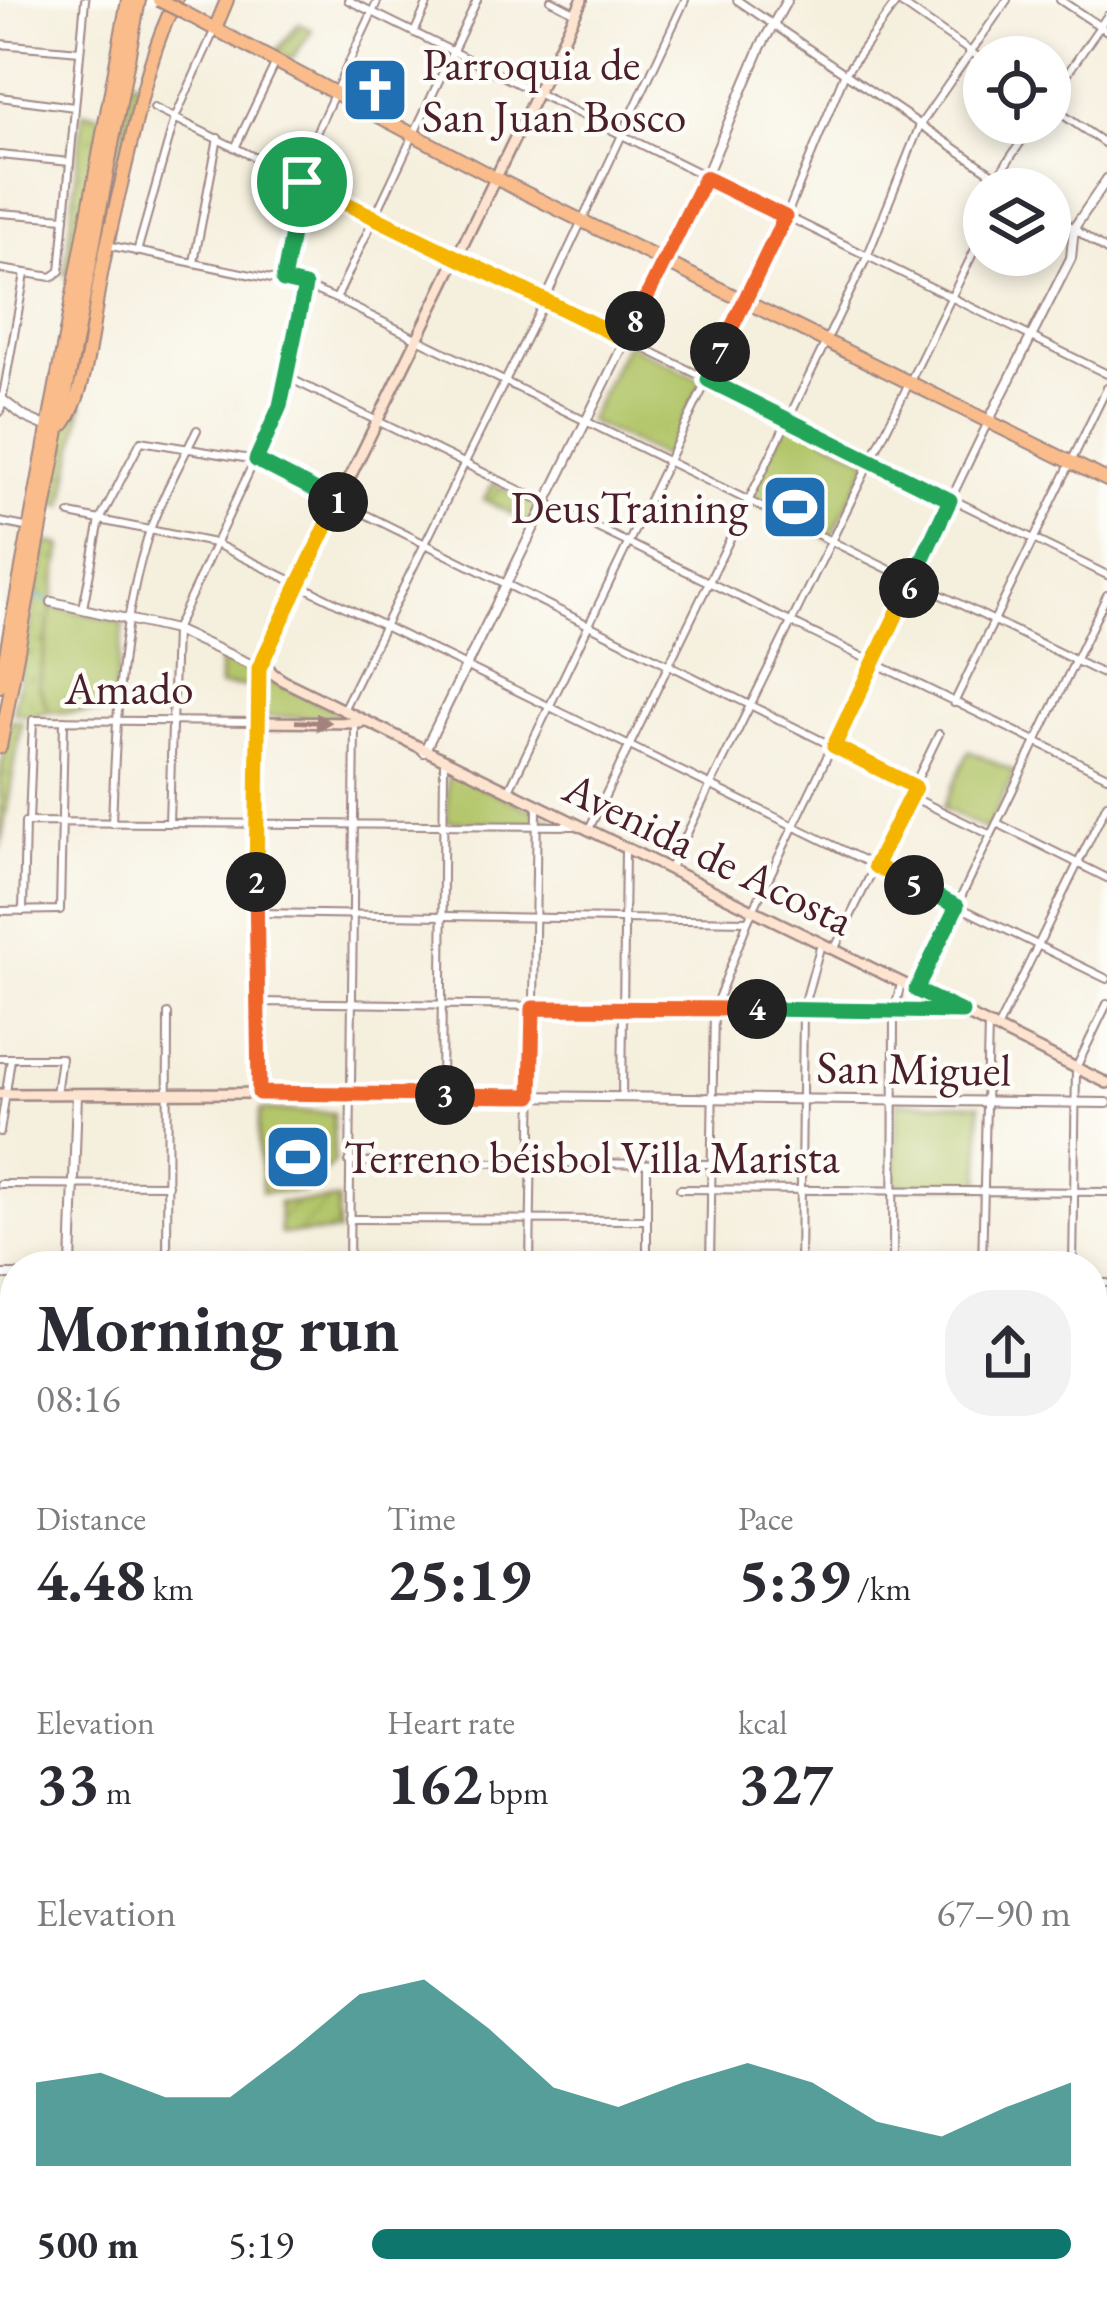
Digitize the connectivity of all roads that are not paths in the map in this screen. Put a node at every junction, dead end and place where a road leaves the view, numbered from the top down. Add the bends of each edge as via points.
1 (85, 0) edge
2 (128, 0) edge
3 (139, 0) edge
4 (159, 0) edge
5 (227, 0) edge
6 (347, 0) edge
7 (378, 0) edge
8 (429, 0) edge
9 (477, 0) edge
10 (551, 0) edge
11 (582, 0) edge
12 (685, 0) edge
13 (736, 0) edge
14 (787, 0) edge
15 (897, 0) edge
16 (1007, 0) edge
17 (1060, 0) edge
18 (179, 6) edge
19 (372, 13) junction
20 (576, 13) junction
21 (1107, 16) edge
22 (772, 23) junction
23 (214, 29) junction
24 (1103, 29) edge
25 (414, 32) junction
26 (982, 36) edge
27 (0, 44) edge
28 (963, 46) edge
29 (80, 51) junction
30 (453, 52) junction
31 (276, 62) junction
32 (963, 63) edge
33 (1071, 74) edge
34 (844, 75) junction
35 (334, 93) junction
36 (537, 94) junction
37 (0, 97) edge
38 (74, 107) junction
39 (154, 108) dead end
40 (175, 118) junction
41 (1071, 118) edge
42 (920, 125) junction
43 (413, 135) junction
44 (622, 137) junction
45 (218, 138) junction
46 (1107, 145) edge
47 (236, 148) junction
48 (0, 155) edge
49 (70, 162) junction
50 (984, 168) edge
51 (495, 178) junction
52 (705, 178) junction
53 (1107, 179) edge
54 (298, 180) junction
55 (0, 213) edge
56 (375, 217) junction
57 (785, 217) junction
58 (65, 218) junction
59 (582, 221) junction
60 (1071, 226) edge
61 (1074, 228) junction
62 (106, 246) junction
63 (138, 248) junction
64 (1107, 251) edge
65 (458, 257) junction
66 (867, 257) junction
67 (194, 262) junction
68 (663, 262) junction
69 (0, 268) edge
70 (963, 271) edge
71 (25, 273) junction
72 (78, 276) junction
73 (283, 281) junction
74 (305, 286) junction
75 (336, 299) junction
76 (948, 299) junction
77 (544, 302) junction
78 (744, 302) junction
79 (418, 339) junction
80 (1030, 339) junction
81 (626, 340) junction
82 (826, 341) junction
83 (1107, 374) edge
84 (287, 376) junction
85 (504, 380) junction
86 (708, 380) junction
87 (907, 381) junction
88 (1107, 388) edge
89 (1, 399) edge
90 (0, 412) edge
91 (787, 419) junction
92 (378, 420) junction
93 (585, 422) junction
94 (988, 422) junction
95 (55, 429) junction
96 (197, 430) dead end
97 (188, 448) junction
98 (256, 460) junction
99 (870, 460) junction
100 (462, 462) junction
101 (1071, 462) junction
102 (667, 463) junction
103 (1107, 480) edge
104 (747, 500) junction
105 (950, 500) junction
106 (338, 502) junction
107 (545, 503) junction
108 (70, 514) dead end
109 (100, 520) junction
110 (0, 522) edge
111 (30, 527) junction
112 (150, 531) junction
113 (1032, 539) junction
114 (830, 540) junction
115 (626, 542) junction
116 (214, 543) junction
117 (423, 543) junction
118 (1107, 575) edge
119 (911, 582) junction
120 (707, 583) junction
121 (298, 584) junction
122 (506, 584) junction
123 (0, 591) edge
124 (17, 595) junction
125 (1107, 595) edge
126 (52, 602) dead end
127 (83, 608) junction
128 (130, 618) junction
129 (994, 621) junction
130 (790, 623) junction
131 (586, 624) junction
132 (383, 626) junction
133 (175, 630) junction
134 (1075, 660) junction
135 (261, 663) junction
136 (873, 663) junction
137 (667, 664) junction
138 (466, 666) junction
139 (1107, 676) edge
140 (284, 680) junction
141 (258, 682) junction
142 (0, 686) edge
143 (954, 703) junction
144 (751, 705) junction
145 (547, 706) junction
146 (343, 710) junction
147 (116, 719) junction
148 (64, 720) junction
149 (171, 720) junction
150 (258, 722) junction
151 (355, 723) junction
152 (368, 723) junction
153 (939, 734) dead end
154 (1035, 742) junction
155 (834, 746) junction
156 (0, 747) edge
157 (629, 747) junction
158 (424, 752) junction
159 (444, 762) junction
160 (1107, 776) edge
161 (710, 787) junction
162 (913, 791) junction
163 (508, 793) junction
164 (1107, 804) edge
165 (537, 806) junction
166 (27, 822) junction
167 (63, 822) junction
168 (112, 823) junction
169 (169, 823) junction
170 (997, 823) junction
171 (256, 824) junction
172 (353, 824) junction
173 (443, 825) junction
174 (536, 826) junction
175 (795, 827) junction
176 (583, 829) junction
177 (991, 835) junction
178 (625, 849) junction
179 (1076, 863) junction
180 (875, 866) junction
181 (669, 870) junction
182 (1107, 878) edge
183 (957, 906) junction
184 (0, 911) edge
185 (23, 911) junction
186 (257, 913) junction
187 (352, 914) junction
188 (442, 915) junction
189 (751, 915) junction
190 (535, 916) junction
191 (622, 919) junction
192 (821, 944) junction
193 (1037, 944) junction
194 (834, 950) junction
195 (1107, 979) edge
196 (902, 984) junction
197 (916, 990) junction
198 (259, 1002) junction
199 (351, 1004) junction
200 (1107, 1004) edge
201 (442, 1006) junction
202 (533, 1008) junction
203 (623, 1008) junction
204 (713, 1009) junction
205 (803, 1010) junction
206 (894, 1011) junction
207 (962, 1012) junction
208 (168, 1014) dead end
209 (992, 1026) junction
210 (0, 1058) edge
211 (11, 1058) junction
212 (1076, 1068) junction
213 (1107, 1083) edge
214 (168, 1093) junction
215 (259, 1093) junction
216 (3, 1094) edge
217 (56, 1094) junction
218 (77, 1094) junction
219 (350, 1094) junction
220 (441, 1095) junction
221 (531, 1096) junction
222 (622, 1099) junction
223 (712, 1099) junction
224 (801, 1099) junction
225 (893, 1100) junction
226 (984, 1101) junction
227 (1075, 1103) junction
228 (1107, 1103) edge
229 (0, 1132) edge
230 (349, 1162) junction
231 (531, 1163) junction
232 (647, 1164) junction
233 (710, 1164) junction
234 (0, 1184) edge
235 (74, 1185) junction
236 (168, 1185) junction
237 (680, 1189) dead end
238 (710, 1189) junction
239 (800, 1190) junction
240 (892, 1190) junction
241 (983, 1191) junction
242 (1074, 1192) junction
243 (1107, 1192) edge
244 (349, 1219) junction
245 (647, 1220) junction
246 (531, 1221) junction
247 (72, 1251) edge
248 (167, 1251) edge
249 (349, 1251) edge
250 (530, 1251) edge
251 (647, 1251) edge
252 (710, 1251) edge
253 (800, 1251) edge
254 (893, 1251) edge
255 (982, 1251) edge
256 (1072, 1251) edge

1 - 29 street
2 - 72 main road
3 - 62 main road
4 - 18 main road, bridge
5 - 23 main road
6 - 19 street
7 - 19 street
8 - 25 street
9 - 30 street
10 - 20 street
11 - 20 main road
12 - 44 street
13 - 22 street
14 - 22 street
15 - 28 street
15 - 34 street
16 - 26 street
17 - 24 street
18 - 23 main road
18 - 62 main road via 151,56
19 - 25 street
19 - 35 street
20 - 36 main road
21 - 24 street
22 - 34 street
22 - 52 street
23 - 31 main road
23 - 40 street
24 - 33 street
25 - 30 street
27 - 29 street
29 - 38 street
30 - 36 street
30 - 43 street
31 - 35 main road
31 - 47 street
32 - 42 street
34 - 42 street
34 - 57 street
35 - 43 main road
35 - 54 street
36 - 44 street
36 - 51 main road
37 - 38 street
38 - 49 street
39 - 40 street
40 - 45 street
40 - 63 street
41 - 46 street
42 - 50 street
42 - 66 street
43 - 51 main road
43 - 56 street
44 - 52 street
44 - 59 street
45 - 47 street
45 - 67 street
47 - 54 street
48 - 49 street
49 - 58 street
51 - 59 main road
51 - 65 main road
52 - 57 street
52 - 68 street
53 - 61 street
54 - 56 street
54 - 73 street
55 - 58 street
56 - 65 street
56 - 75 street
57 - 66 street
57 - 78 street
58 - 71 street via 60,271
59 - 68 main road
59 - 77 street
60 - 61 street
61 - 64 street
61 - 80 street via 1071,258
62 - 63 street
62 - 72 main road
62 - 95 main road via 73,411
63 - 67 street
65 - 77 street
65 - 79 main road
66 - 76 street
66 - 82 street
67 - 73 street
68 - 78 main road
68 - 81 street
69 - 71 street
70 - 76 street
71 - 89 street
72 - 95 main road
73 - 74 street
74 - 75 street
74 - 84 street
75 - 79 street
76 - 80 street
76 - 87 street
77 - 81 street
77 - 85 street
78 - 82 main road
78 - 86 street
79 - 85 street
79 - 92 main road
80 - 83 street
80 - 94 street
81 - 86 street
81 - 93 street
82 - 87 main road
82 - 91 street
84 - 92 street
84 - 98 street
85 - 93 street
85 - 100 street
86 - 91 street
86 - 102 street
87 - 94 main road
87 - 99 street
88 - 101 street
89 - 90 street
89 - 95 street
91 - 99 street
91 - 104 street
92 - 100 street
92 - 106 main road
93 - 102 street
93 - 107 street
94 - 101 main road
94 - 105 street
95 - 111 main road
95 - 156 main road
96 - 97 street
97 - 98 street
97 - 109 street via 141,441
97 - 112 street
98 - 106 street
98 - 116 street
99 - 105 street
99 - 114 street
100 - 107 street
100 - 117 street
101 - 103 main road
101 - 113 street
102 - 104 street
102 - 115 street
104 - 114 street
104 - 120 street
105 - 113 street
105 - 119 street
106 - 117 street
106 - 121 main road
107 - 115 street
107 - 122 street
108 - 109 street
109 - 112 street
109 - 127 street
110 - 111 street
111 - 124 main road
112 - 116 street
112 - 128 street
113 - 118 street
113 - 129 street
114 - 119 street
114 - 130 street
115 - 120 street
115 - 131 street
116 - 121 street
116 - 133 street
117 - 122 street
117 - 132 street
119 - 129 street
119 - 136 street
120 - 130 street
120 - 137 street
121 - 132 street
121 - 135 main road
122 - 131 street
122 - 138 street
123 - 124 street
124 - 142 main road
125 - 134 street
126 - 127 street, Avenida de Acosta
127 - 128 street, Avenida de Acosta
128 - 133 street, Avenida de Acosta
128 - 147 street
129 - 134 street
129 - 143 street
130 - 136 street
130 - 144 street
131 - 137 street
131 - 145 street
132 - 138 street
132 - 146 street
133 - 135 street, Avenida de Acosta
133 - 149 street
134 - 139 street
134 - 154 street
135 - 140 main road, Avenida de Acosta
135 - 141 main road
136 - 143 street
136 - 155 street
137 - 144 street
137 - 157 street
138 - 145 street
138 - 158 street
140 - 141 main road
140 - 146 main road, Avenida de Acosta
141 - 150 main road
143 - 154 street
144 - 155 street
144 - 161 street
145 - 157 street
145 - 163 street
146 - 152 main road, Avenida de Acosta
147 - 148 street, Amado
147 - 149 street, Amado
147 - 168 street
148 - 166 street, Amado via 33,721
148 - 167 street
149 - 150 street, Amado
149 - 169 street
150 -> 151 main road, Amado
150 - 171 main road
151 - 152 main road, Amado
151 - 172 street
152 - 158 main road, Avenida de Acosta
153 - 162 street
154 - 160 street
154 - 170 street
155 - 162 street
155 - 175 street
157 - 161 street
157 - 176 street
158 - 159 main road, Avenida de Acosta
159 - 163 main road, Avenida de Acosta
159 - 173 street
161 - 175 street
161 - 181 street
162 - 177 street
162 - 180 street
163 - 165 main road, Avenida de Acosta
164 - 179 street
165 - 174 street
165 - 176 main road, Avenida de Acosta
166 - 167 street
166 - 185 street
167 - 168 street
167 - 185 street via 60,910
168 - 169 street
169 - 171 street
170 - 177 street
170 - 179 street
171 - 172 street
171 - 186 main road
172 - 173 street
172 - 187 street
173 - 174 street
173 - 188 street
174 - 176 street
174 - 190 street
175 - 180 street
175 - 189 street
176 - 178 main road, Avenida de Acosta
177 - 183 street
178 - 181 main road, Avenida de Acosta
178 - 191 street
179 - 182 street
179 - 193 street
180 - 183 street
180 - 194 street
181 - 189 main road, Avenida de Acosta
183 - 193 street
183 - 197 street
184 - 185 street
186 - 187 street
186 - 198 main road
187 - 188 street
187 - 199 street
188 - 190 street
188 - 201 street
189 - 191 street
189 - 192 main road, Avenida de Acosta
189 - 204 street
190 - 191 street
190 - 202 street
191 - 203 street
192 - 194 main road, Avenida de Acosta
192 - 205 street
193 - 195 street
193 - 209 street
194 - 196 main road, Avenida de Acosta
196 - 197 main road, Avenida de Acosta
196 - 206 street
197 - 207 main road, Avenida de Acosta
198 - 199 street
198 - 215 main road
199 - 201 street
199 - 219 street
200 - 212 street
201 - 202 street
201 - 220 street
202 - 203 street
202 - 221 street
203 - 204 street
203 - 222 street
204 - 205 street
204 - 223 street
205 - 206 street
205 - 224 street
206 - 207 street
206 - 225 street
207 - 209 main road, Avenida de Acosta
208 - 214 street
209 - 212 main road, Avenida de Acosta
209 - 226 street
210 - 211 street
211 - 216 street
211 - 217 street via 61,1058
212 - 213 main road, Avenida de Acosta
212 - 227 street
214 - 215 main road, San Miguel
214 - 218 main road, San Miguel
214 - 236 street
215 - 219 street, San Miguel
216 - 217 main road, San Miguel
216 - 229 street
217 - 218 main road, San Miguel
218 - 235 street
219 - 220 street, San Miguel
219 - 230 street
220 - 221 street, San Miguel
221 - 222 street, San Miguel
221 - 231 street
222 - 223 street, San Miguel
223 - 224 street, San Miguel
223 - 233 street
224 - 225 street, San Miguel
224 - 239 street
225 - 226 street, San Miguel
225 - 240 street
226 - 227 street, San Miguel
226 - 241 street
227 - 228 street, San Miguel
227 - 242 street
230 - 231 street
230 - 244 street
231 - 232 street
231 - 246 street
232 - 233 street
232 - 245 street
233 - 238 street
234 - 235 street
235 - 236 street
235 - 247 street
236 - 248 street
237 - 238 street
238 - 239 street
238 - 252 street
239 - 240 street
239 - 253 street
240 - 241 street
240 - 254 street
241 - 242 street
241 - 255 street
242 - 243 street
242 - 256 street
244 - 246 street
244 - 249 street
245 - 246 street
245 - 251 street
246 - 250 street

